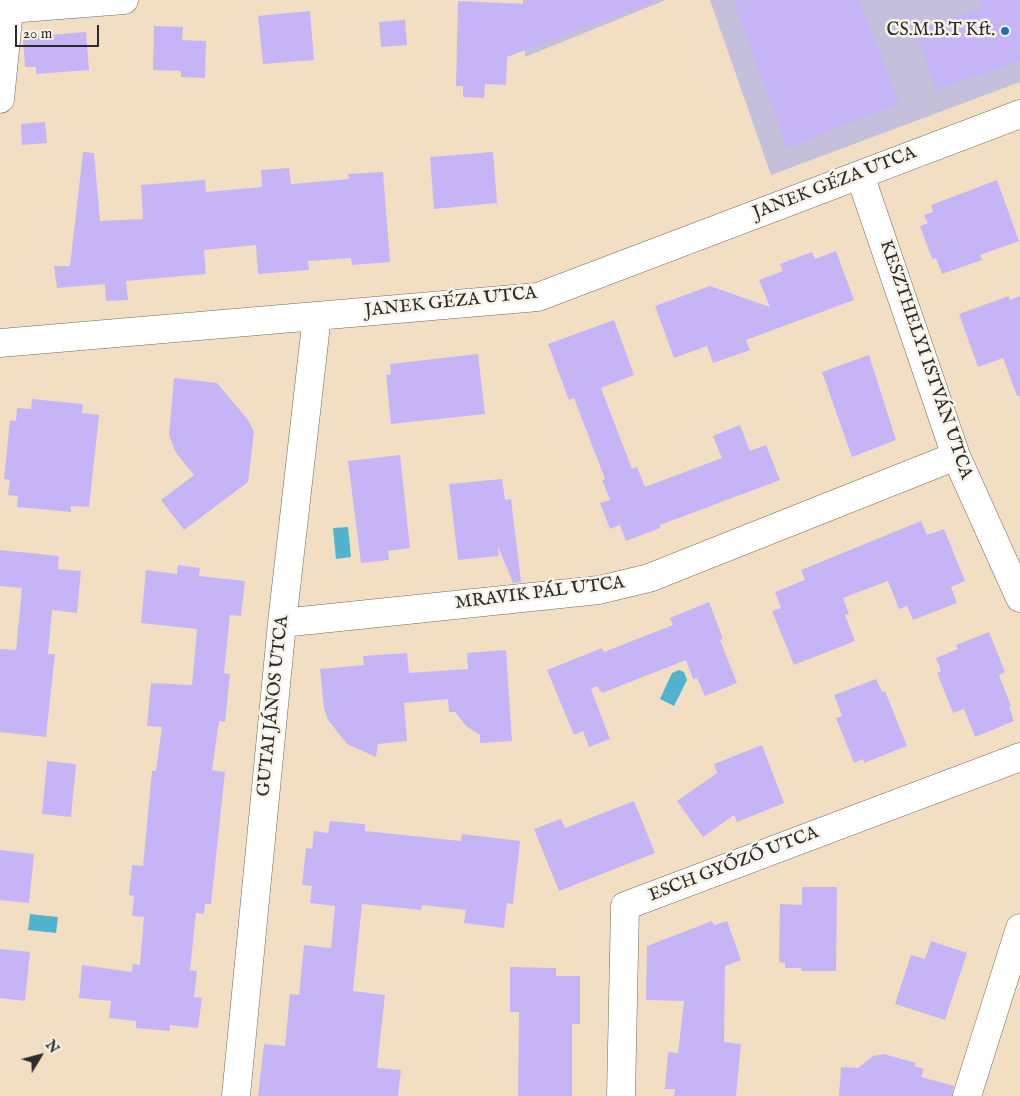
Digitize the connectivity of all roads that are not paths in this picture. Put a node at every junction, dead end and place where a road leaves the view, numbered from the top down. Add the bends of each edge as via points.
1 (124, 0) edge
2 (10, 4) edge
3 (0, 99) edge
4 (1020, 114) edge
5 (860, 175) junction
6 (317, 316) junction
7 (0, 343) edge
8 (956, 456) junction
9 (1020, 598) edge
10 (282, 623) junction
11 (1020, 757) edge
12 (1020, 928) edge
13 (236, 1096) edge
14 (621, 1096) edge
15 (967, 1096) edge

1 - 2 street
2 - 3 street
4 - 5 street, JANEK GÉZA UTCA
5 - 6 street, JANEK GÉZA UTCA via 538,297
5 - 8 street, KESZTHELYI ISTVÁN UTCA
6 - 7 street, JANEK GÉZA UTCA
6 - 10 street, GUTAI JÁNOS UTCA
8 - 9 street, KESZTHELYI ISTVÁN UTCA
8 - 10 street, MRAVIK PÁL UTCA via 650,578 599,590
10 - 13 street, GUTAI JÁNOS UTCA
11 - 14 street, ESCH GYŐZŐ UTCA via 625,906
12 - 15 street

